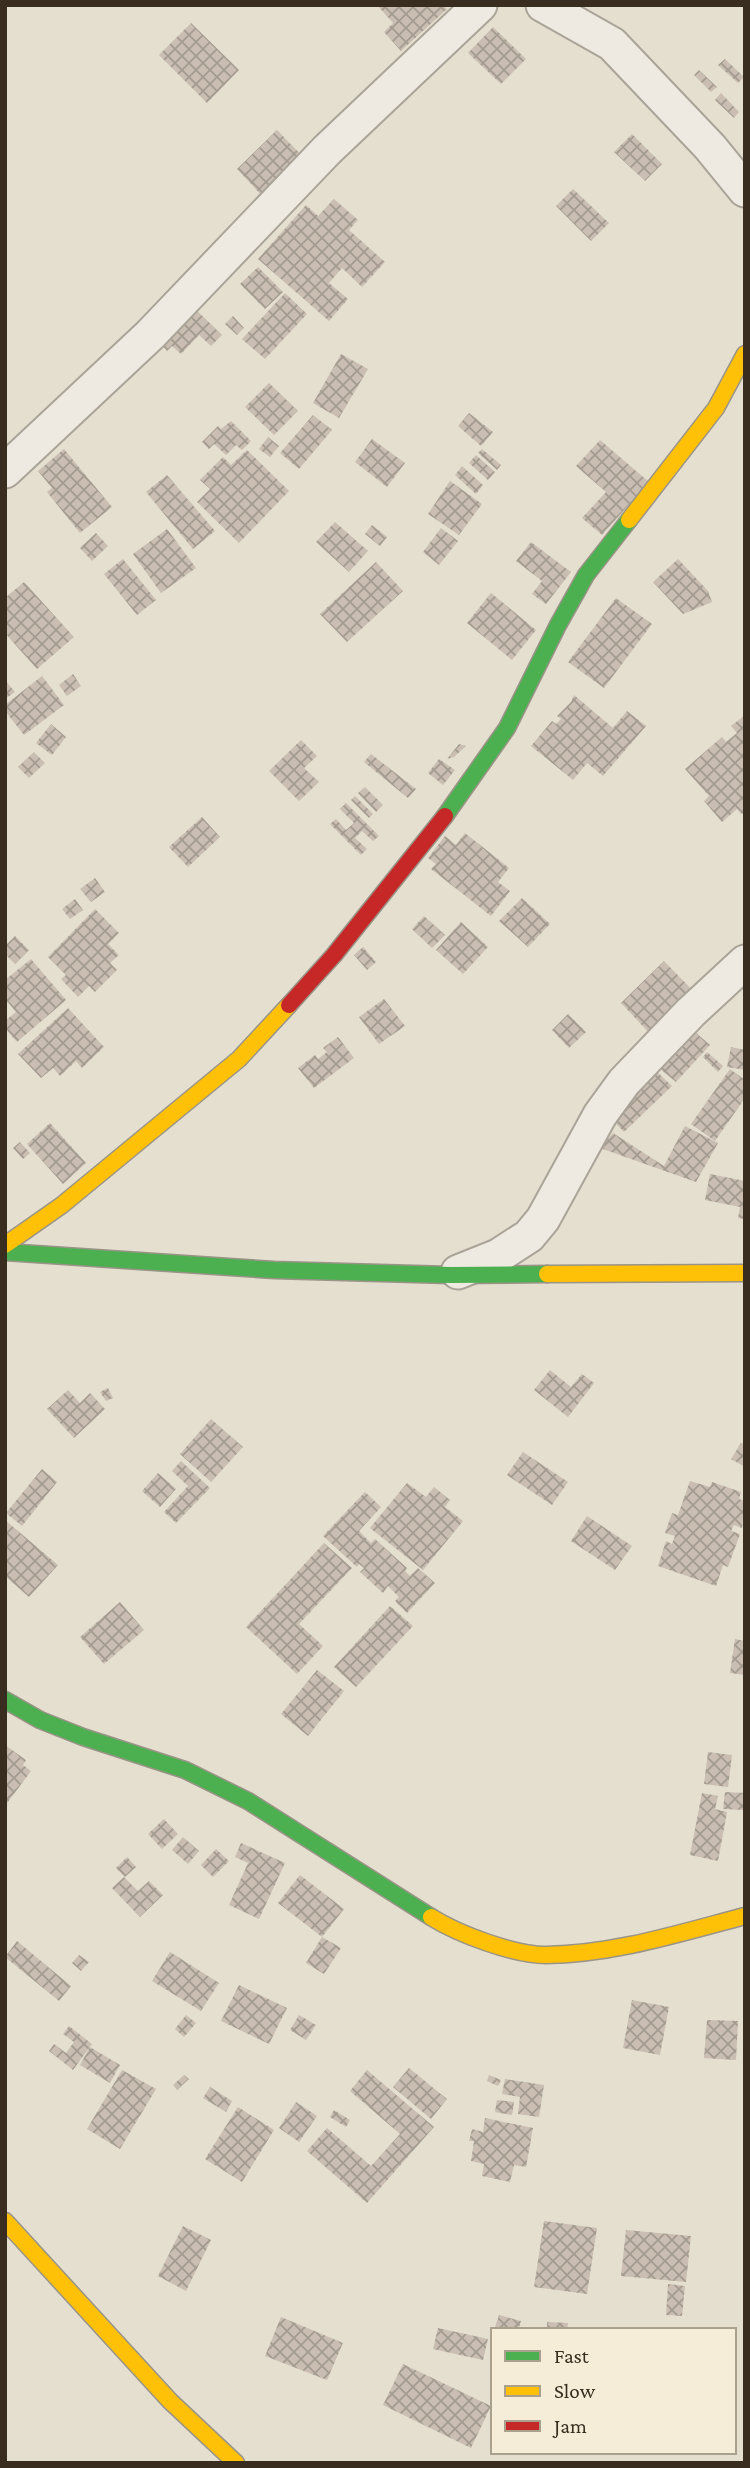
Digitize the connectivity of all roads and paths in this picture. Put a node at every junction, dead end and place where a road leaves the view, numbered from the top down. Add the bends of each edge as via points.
1 (480, 5) edge
2 (543, 5) edge
3 (744, 186) edge
4 (745, 354) edge
5 (5, 471) edge
6 (745, 962) edge
7 (5, 1245) edge
8 (5, 1252) edge
9 (745, 1273) edge
10 (450, 1275) junction
11 (5, 1700) edge
12 (745, 1916) edge
13 (5, 2221) edge
14 (236, 2463) edge

1 - 5 street via 327,150 150,335
2 - 3 street via 612,44
4 - 7 street via 716,408 586,575 507,728 393,884 239,1059 62,1205
6 - 10 street via 624,1082 529,1236 498,1256
8 - 10 street via 274,1270
9 - 10 street
11 - 12 street via 40,1720 185,1770 248,1801 435,1920 485,1943 544,1955 582,1952 627,1947
13 - 14 street via 170,2401

